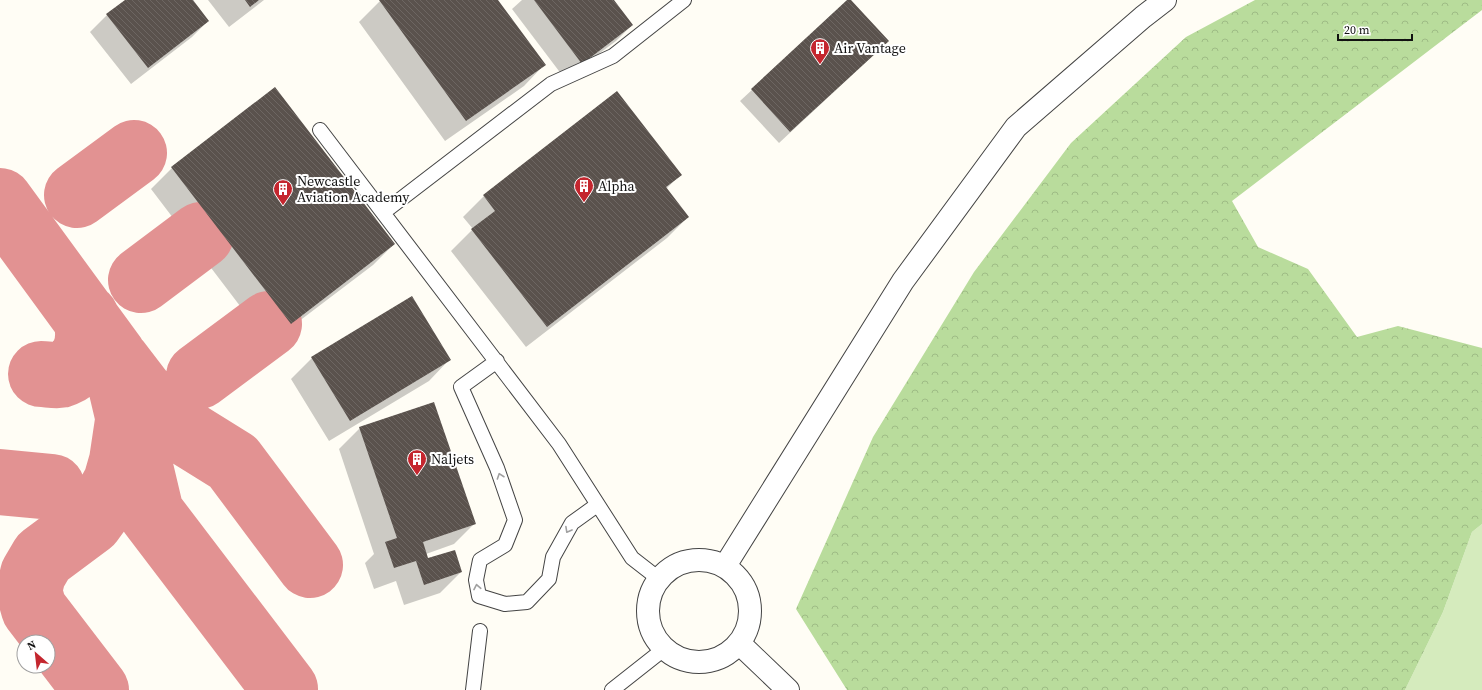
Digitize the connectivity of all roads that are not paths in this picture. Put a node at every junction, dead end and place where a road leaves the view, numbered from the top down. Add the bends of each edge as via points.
1 (684, 0) edge
2 (1165, 0) edge
3 (320, 130) dead end
4 (384, 212) junction
5 (497, 361) junction
6 (597, 505) junction
7 (725, 566) junction
8 (658, 579) junction
9 (480, 631) dead end
10 (740, 644) junction
11 (664, 649) junction
12 (473, 690) edge
13 (612, 690) edge
14 (788, 690) edge

1 - 4 lane via 613,56 551,84
2 - 7 street via 1016,127 903,281
3 - 4 lane
4 - 5 lane
5 - 6 lane via 559,444
6 -> 5 lane via 572,523 553,557 549,579 527,602 505,604 479,596 476,580 480,560 505,545 515,520 497,468 461,387
6 - 8 lane via 632,558
7 - 8 street via 708,560 689,560 672,567
7 - 10 street via 738,577 748,593 751,610 748,628
8 - 11 street via 650,596 648,616 652,634
9 - 12 lane
10 - 11 street via 723,657 703,663 682,660
10 - 14 street
11 - 13 lane

